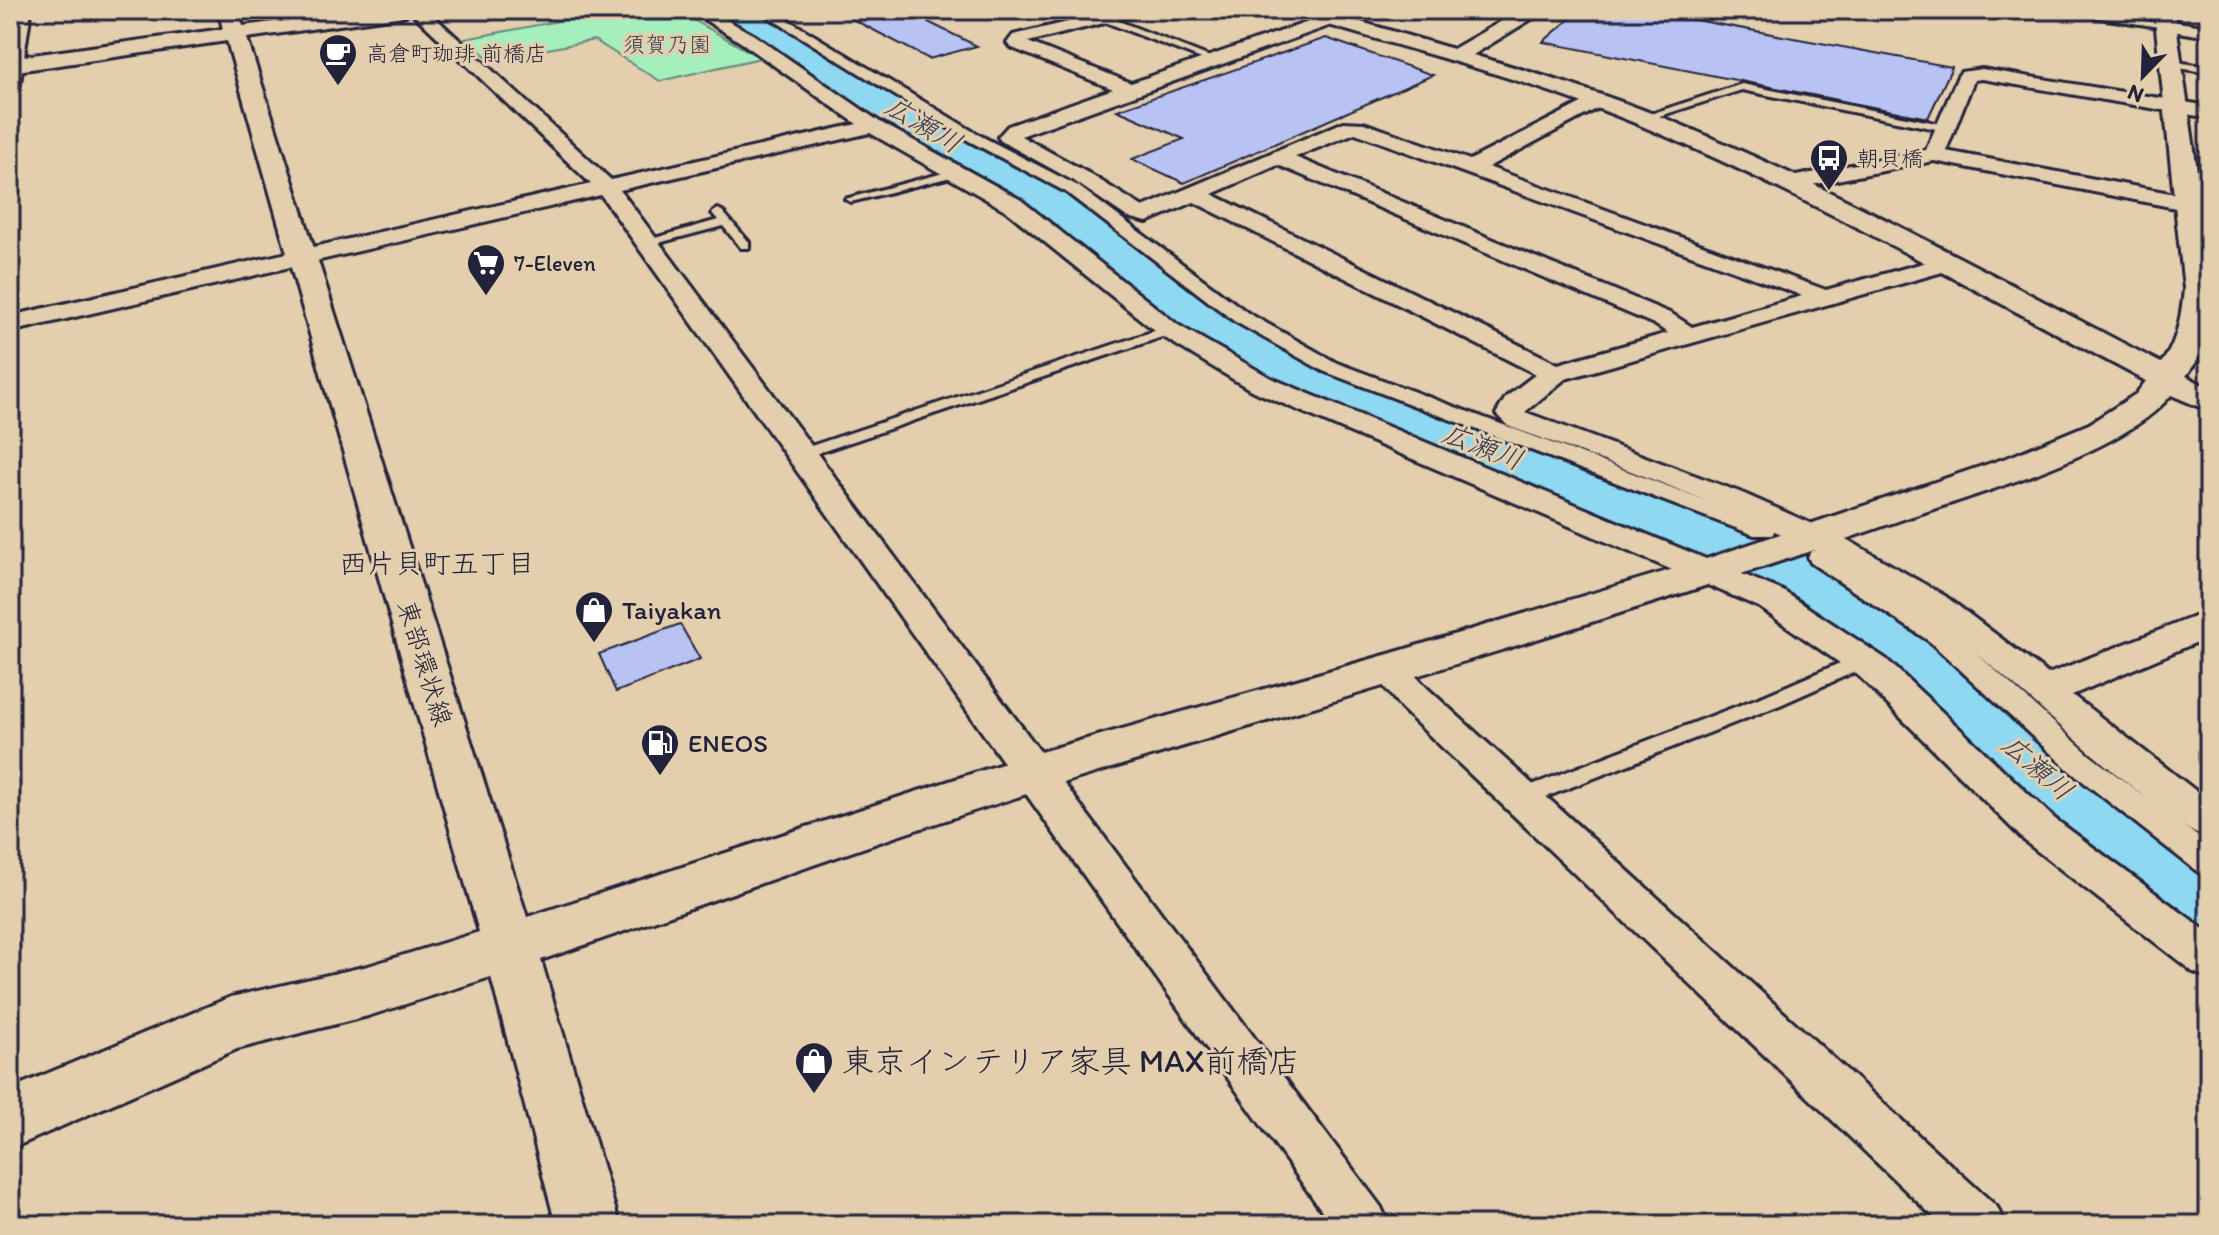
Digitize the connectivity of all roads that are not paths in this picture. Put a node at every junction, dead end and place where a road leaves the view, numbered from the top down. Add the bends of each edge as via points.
1 (23, 10) edge
2 (404, 10) edge
3 (417, 10) edge
4 (697, 10) edge
5 (763, 10) edge
6 (1138, 10) edge
7 (1298, 10) edge
8 (1359, 10) edge
9 (1536, 10) edge
10 (2052, 10) edge
11 (1103, 18) junction
12 (2165, 18) edge
13 (1333, 20) junction
14 (232, 22) edge
15 (2209, 32) edge
16 (1456, 56) junction
17 (1215, 61) junction
18 (13, 64) edge
19 (2170, 64) junction
20 (2209, 70) edge
21 (10, 90) edge
22 (1131, 90) junction
23 (1597, 101) junction
24 (2175, 107) junction
25 (2209, 112) edge
26 (1643, 118) junction
27 (873, 126) junction
28 (1946, 128) junction
29 (1934, 155) junction
30 (1279, 158) junction
31 (1473, 167) junction
32 (955, 173) junction
33 (1791, 183) junction
34 (607, 188) junction
35 (1199, 195) junction
36 (851, 199) dead end
37 (2198, 205) edge
38 (647, 242) junction
39 (745, 245) dead end
40 (304, 257) junction
41 (1945, 264) junction
42 (1822, 297) junction
43 (10, 324) edge
44 (2200, 327) edge
45 (1169, 330) junction
46 (1687, 335) junction
47 (1555, 373) junction
48 (2168, 379) junction
49 (2209, 401) edge
50 (801, 454) junction
51 (1794, 543) junction
52 (1720, 569) junction
53 (2209, 623) edge
54 (1863, 660) junction
55 (1389, 670) junction
56 (2042, 689) junction
57 (1033, 773) junction
58 (1521, 798) junction
59 (2209, 823) edge
60 (2209, 863) edge
61 (510, 947) junction
62 (2209, 958) edge
63 (10, 1119) edge
64 (588, 1225) edge
65 (1363, 1225) edge
66 (1979, 1225) edge

1 - 18 street
2 - 14 street
3 - 34 street
4 - 27 street
5 - 51 street via 981,142 1072,189 1241,317 1330,367
6 - 11 street
7 - 13 street
8 - 13 street
9 - 16 street
10 - 12 lane
11 - 17 lane
11 - 22 street via 1016,43
12 - 15 street
12 - 19 street
13 - 16 street
13 - 17 street
14 - 18 street
14 - 40 street, 東部環状線
16 - 23 street
17 - 22 street
18 - 21 street
19 - 20 lane
19 - 24 street
22 - 35 street via 1015,130 1008,137 1142,214
23 - 26 street
23 - 31 street
24 - 25 street
24 - 28 street via 1982,74 1967,76
24 - 37 street
26 - 28 lane via 1742,87
26 - 33 street
27 - 32 street
27 - 34 street
28 - 29 street
29 - 33 street
29 - 37 street
30 - 31 street via 1352,126
30 - 35 street
30 - 46 street via 1663,319
31 - 42 street
32 - 36 lane
32 - 45 street via 1029,217
33 - 41 street
34 - 38 street
34 - 40 street
35 - 47 street
37 - 44 street
38 - 39 lane via 721,217
38 - 50 street
40 - 43 street
40 - 61 street, 東部環状線
41 - 42 street
41 - 48 street
42 - 46 street
44 - 48 street
45 - 50 lane
45 - 52 street via 1261,384
46 - 47 street
47 - 51 street via 1516,403 1510,414 1747,504
48 - 49 street
48 - 51 street via 2136,411 2101,431 2025,464
50 - 57 street
51 - 52 street
51 - 56 street via 1933,604
51 - 60 street via 1938,634 2081,764
52 - 54 street
52 - 55 street
53 - 56 street
54 - 58 lane
54 - 62 street via 2041,831
55 - 57 street
55 - 58 street
56 - 59 street
57 - 61 street
57 - 65 street
58 - 66 street
61 - 63 street via 368,991 231,1024
61 - 64 street, 東部環状線

